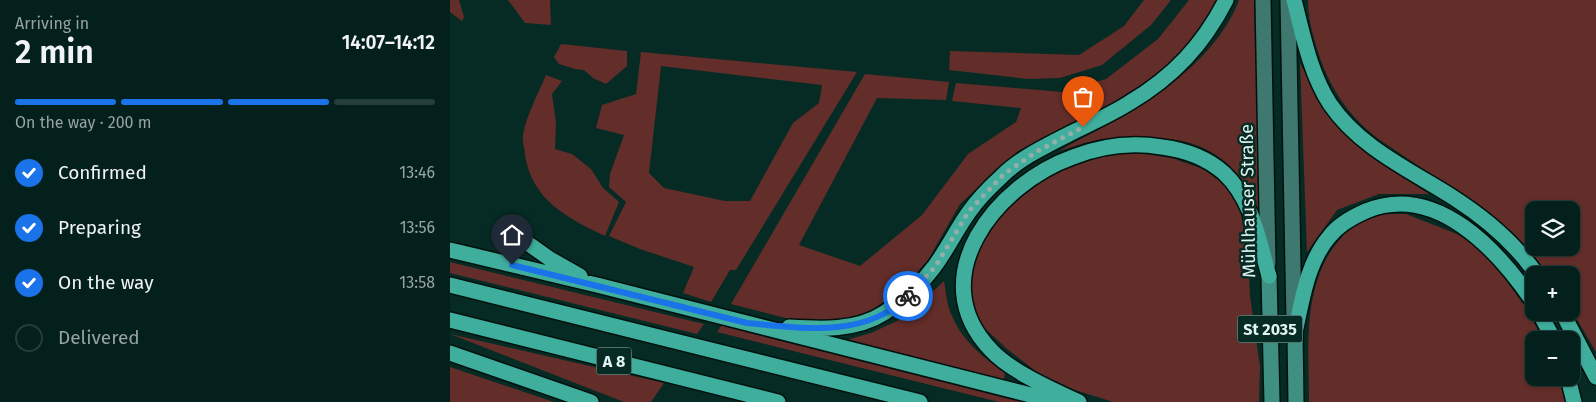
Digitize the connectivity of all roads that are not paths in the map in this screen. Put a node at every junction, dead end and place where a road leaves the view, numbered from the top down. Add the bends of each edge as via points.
1 (1226, 0) edge
2 (1262, 0) edge
3 (1288, 0) edge
4 (1294, 0) edge
5 (512, 232) dead end
6 (450, 250) edge
7 (1530, 266) edge
8 (1269, 276) junction
9 (450, 285) edge
10 (601, 286) junction
11 (1525, 291) edge
12 (450, 320) edge
13 (1567, 321) edge
14 (747, 323) junction
15 (1295, 333) junction
16 (450, 353) edge
17 (1596, 377) edge
18 (1570, 386) edge
19 (591, 402) edge
20 (778, 402) edge
21 (920, 402) edge
22 (1058, 402) edge
23 (1079, 402) edge
24 (1272, 402) edge
25 (1296, 402) edge
26 (1574, 402) edge

1 - 14 highway via 1208,32 1185,61 1160,82 1128,104 1054,142 1004,174 969,211 935,267 905,299 882,314 844,327 825,329
2 - 8 main road, Mühlhauser Straße / St 2035
3 - 15 main road, St 2035
4 - 7 highway via 1316,75 1327,98 1346,124 1371,146 1486,221
5 - 10 highway via 557,263
6 - 10 highway
8 - 23 highway via 1243,197 1225,174 1200,157 1153,145 1110,147 1072,157 1030,180 999,206 981,228 964,276 967,308 976,331 992,352 1032,379
8 - 24 main road, Mühlhauser Straße / St 2035
9 - 21 highway, A 8
10 - 14 highway
11 - 15 highway via 1504,263 1472,233 1436,211 1392,203 1350,219 1329,237 1312,268
12 - 20 highway, A 8
13 - 17 highway
14 - 22 highway
15 - 25 main road
16 - 19 highway
18 - 26 highway

